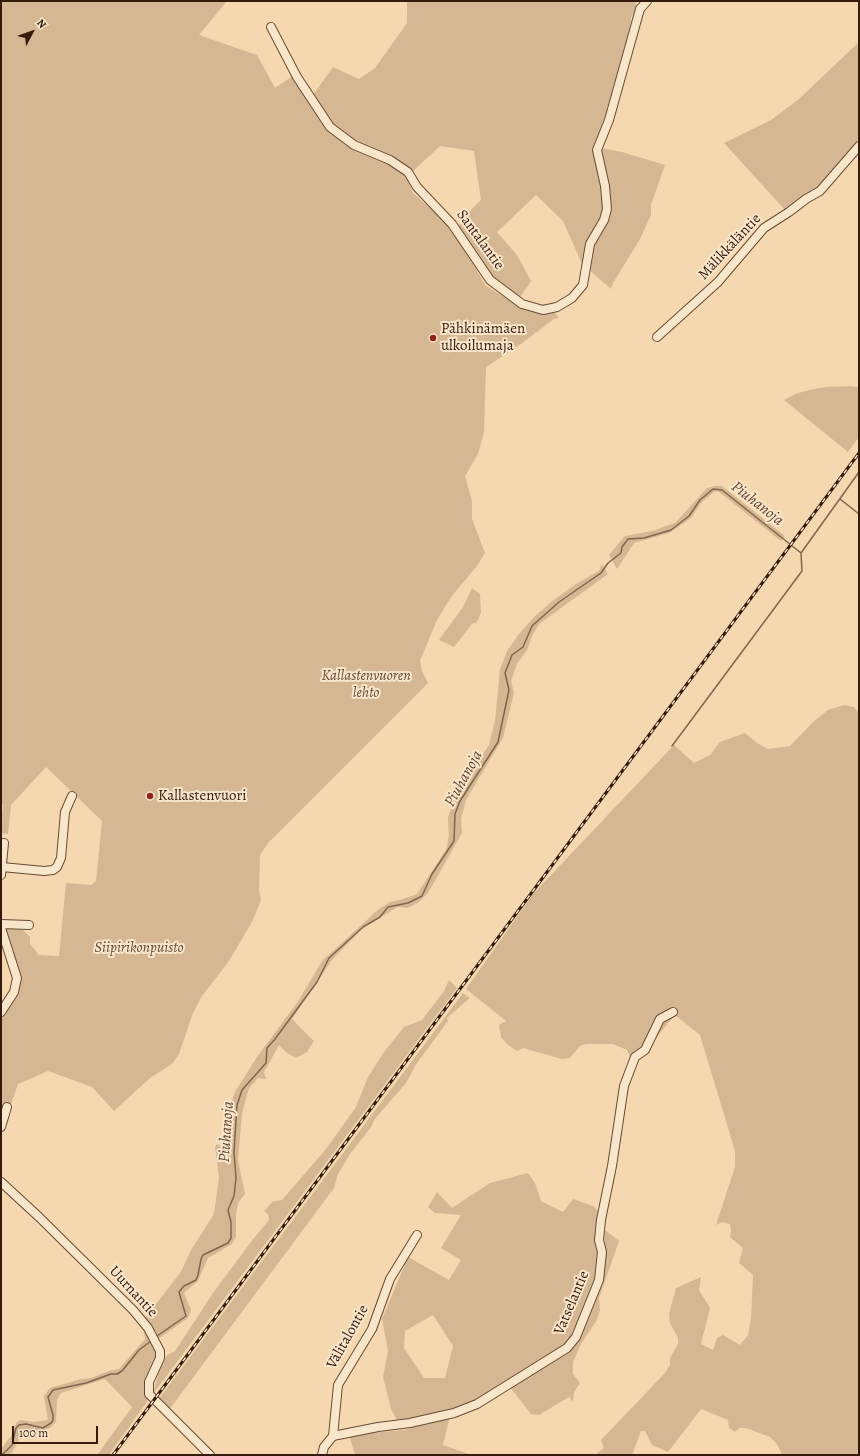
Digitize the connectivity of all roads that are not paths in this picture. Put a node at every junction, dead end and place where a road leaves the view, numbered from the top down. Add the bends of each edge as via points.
1 (647, 1) edge
2 (271, 27) dead end
3 (859, 146) edge
4 (657, 337) dead end
5 (72, 796) dead end
6 (4, 843) dead end
7 (2, 867) junction
8 (1, 876) edge
9 (1, 924) edge
10 (29, 925) dead end
11 (1, 928) edge
12 (1, 1012) edge
13 (673, 1012) dead end
14 (7, 1107) dead end
15 (1, 1127) edge
16 (1, 1182) edge
17 (417, 1235) dead end
18 (333, 1436) junction
19 (210, 1455) edge
20 (322, 1455) edge

1 - 2 street, Santalantie via 640,9 609,120 597,150 607,209 604,220 590,244 583,285 572,298 557,307 543,310 522,304 490,280 452,224 417,187 408,172 390,160 354,145 330,128 297,77
3 - 4 street, Mälikkäläntie via 820,191 764,228 718,282
5 - 7 street via 65,812 61,858 57,867 44,871
6 - 7 street
7 - 8 street
9 - 10 street
11 - 12 street via 17,978 14,992
13 - 18 street, Vatselantie via 660,1019 645,1050 635,1057 624,1086 601,1220 599,1240 602,1252 599,1280 576,1337 567,1348 505,1388 454,1413
14 - 15 street
16 - 19 street, Uurnantie via 45,1222 148,1328 160,1351 160,1358 149,1382 149,1394
17 - 18 street, Välitalontie via 390,1279 372,1329 338,1385
18 - 20 street via 324,1447

